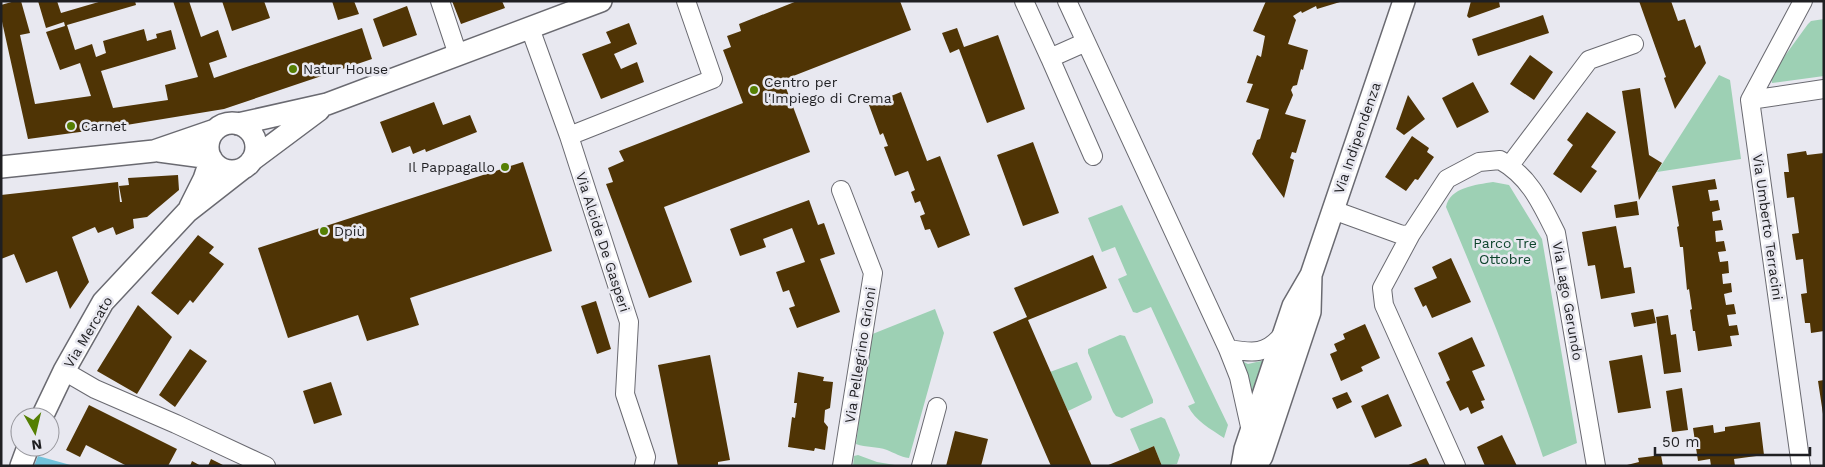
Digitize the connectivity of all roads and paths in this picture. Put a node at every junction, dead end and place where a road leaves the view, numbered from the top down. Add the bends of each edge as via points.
1 (440, 1) edge
2 (601, 1) edge
3 (686, 1) edge
4 (1024, 1) edge
5 (1067, 1) edge
6 (1404, 1) edge
7 (1803, 1) edge
8 (530, 28) junction
9 (1086, 42) junction
10 (1634, 44) dead end
11 (458, 55) junction
12 (1050, 58) junction
13 (1824, 89) edge
14 (1750, 100) junction
15 (327, 104) junction
16 (238, 124) junction
17 (215, 130) junction
18 (569, 136) junction
19 (154, 151) junction
20 (1093, 156) dead end
21 (211, 158) junction
22 (247, 165) junction
23 (1510, 165) junction
24 (1, 168) edge
25 (841, 190) dead end
26 (1333, 210) junction
27 (187, 212) junction
28 (1411, 234) junction
29 (1311, 275) junction
30 (1283, 334) junction
31 (1228, 349) junction
32 (64, 371) junction
33 (47, 407) edge
34 (937, 407) dead end
35 (1251, 430) junction
36 (266, 466) edge
37 (644, 466) edge
38 (842, 466) edge
39 (921, 466) edge
40 (1242, 466) edge
41 (1256, 466) edge
42 (1456, 466) edge
43 (1596, 466) edge
44 (1801, 466) edge

1 - 11 street
2 - 8 street
3 - 18 street via 713,80
4 - 12 street
5 - 9 street
6 - 26 street, Via Indipendenza
7 - 14 street
8 - 11 street
8 - 18 street, Via Alcide De Gasperi
9 - 12 street
9 - 31 street
10 - 23 street via 1589,60
11 - 15 street
12 - 20 street
13 - 14 street
14 - 44 street, Via Umberto Terracini
15 - 16 street
15 - 22 street
16 - 17 street
16 - 22 street via 245,127 256,146
17 - 19 street
17 - 21 street via 208,144
18 - 37 street, Via Alcide De Gasperi via 629,322 625,394 646,457
19 - 21 street
19 - 24 street
21 - 22 street via 228,171
21 - 27 street, Via Mercato
22 - 27 street, Via Mercato
23 - 28 street via 1500,160 1479,162 1447,179
23 - 43 street, Via Lago Gerundo via 1524,177 1556,233
25 - 38 street, Via Pellegrino Grioni via 873,272
26 - 28 street via 1402,235
26 - 29 street, Via Indipendenza
27 - 32 street, Via Mercato via 103,302
28 - 42 street via 1382,288 1384,305
29 - 30 street, Via Indipendenza via 1292,306
29 - 41 street, Via Indipendenza via 1310,312
30 - 31 street via 1266,350
30 - 35 street, Via Indipendenza
31 - 35 street via 1239,377
32 - 33 street, Via Mercato
32 - 36 street
34 - 39 street
35 - 40 street, Via Indipendenza

